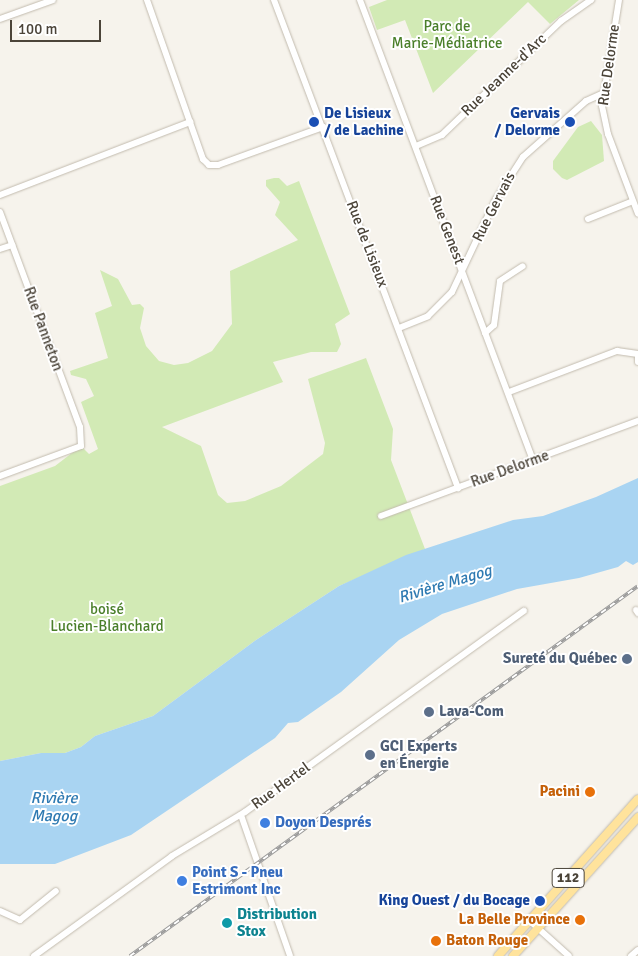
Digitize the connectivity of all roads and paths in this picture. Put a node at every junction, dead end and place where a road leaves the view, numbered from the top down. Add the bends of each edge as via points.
1 (53, 0) edge
2 (147, 0) edge
3 (274, 0) edge
4 (360, 0) edge
5 (591, 0) edge
6 (619, 0) edge
7 (0, 19) edge
8 (602, 94) junction
9 (190, 122) junction
10 (323, 127) junction
11 (416, 146) junction
12 (0, 195) edge
13 (633, 201) junction
14 (0, 212) edge
15 (638, 214) edge
16 (588, 219) dead end
17 (12, 245) junction
18 (0, 249) edge
19 (523, 266) dead end
20 (463, 272) junction
21 (399, 328) junction
22 (485, 332) junction
23 (638, 354) edge
24 (638, 362) edge
25 (509, 392) junction
26 (638, 421) edge
27 (534, 460) junction
28 (0, 476) edge
29 (458, 488) junction
30 (381, 516) dead end
31 (524, 611) dead end
32 (638, 800) edge
33 (241, 814) junction
34 (638, 817) edge
35 (56, 891) dead end
36 (0, 912) edge
37 (530, 921) junction
38 (538, 928) junction
39 (638, 950) edge
40 (34, 956) edge
41 (290, 956) edge
42 (498, 956) edge
43 (513, 956) edge
44 (569, 956) edge
45 (631, 956) edge

1 - 7 street
2 - 9 street
3 - 10 street, Rue de Lisieux
4 - 11 street, Rue Genest
5 - 11 street, Rue Jeanne-d'Arc via 561,21 442,134
6 - 8 street, Rue Delorme
8 - 13 street, Rue Delorme via 604,123
8 - 20 street, Rue Gervais via 586,101 523,156 496,198
9 - 10 street via 203,159 209,165 218,165
9 - 12 street
10 - 21 street, Rue de Lisieux
11 - 20 street, Rue Genest
13 - 15 street, Rue Delorme
13 - 16 street
14 - 17 street, Rue Panneton
17 - 18 street
17 - 28 street, Rue Panneton via 80,428 81,446
19 - 22 street via 500,281 494,325
20 - 21 street, Rue Gervais via 438,308
20 - 22 street, Rue Genest
21 - 29 street, Rue de Lisieux
22 - 25 street, Rue Genest
23 - 24 street
23 - 25 street via 617,351
25 - 27 street, Rue Genest
26 - 27 street, Rue Delorme
27 - 29 street, Rue Delorme
29 - 30 street, Rue Delorme
31 - 33 street, Rue Hertel
32 - 37 main road, 112
33 - 40 street, Rue Hertel via 172,856
33 - 41 street
34 - 38 main road, 112
35 - 36 street via 20,920
37 - 38 street
37 - 42 main road, 112
38 - 43 main road, 112
38 - 44 street
39 - 45 street

